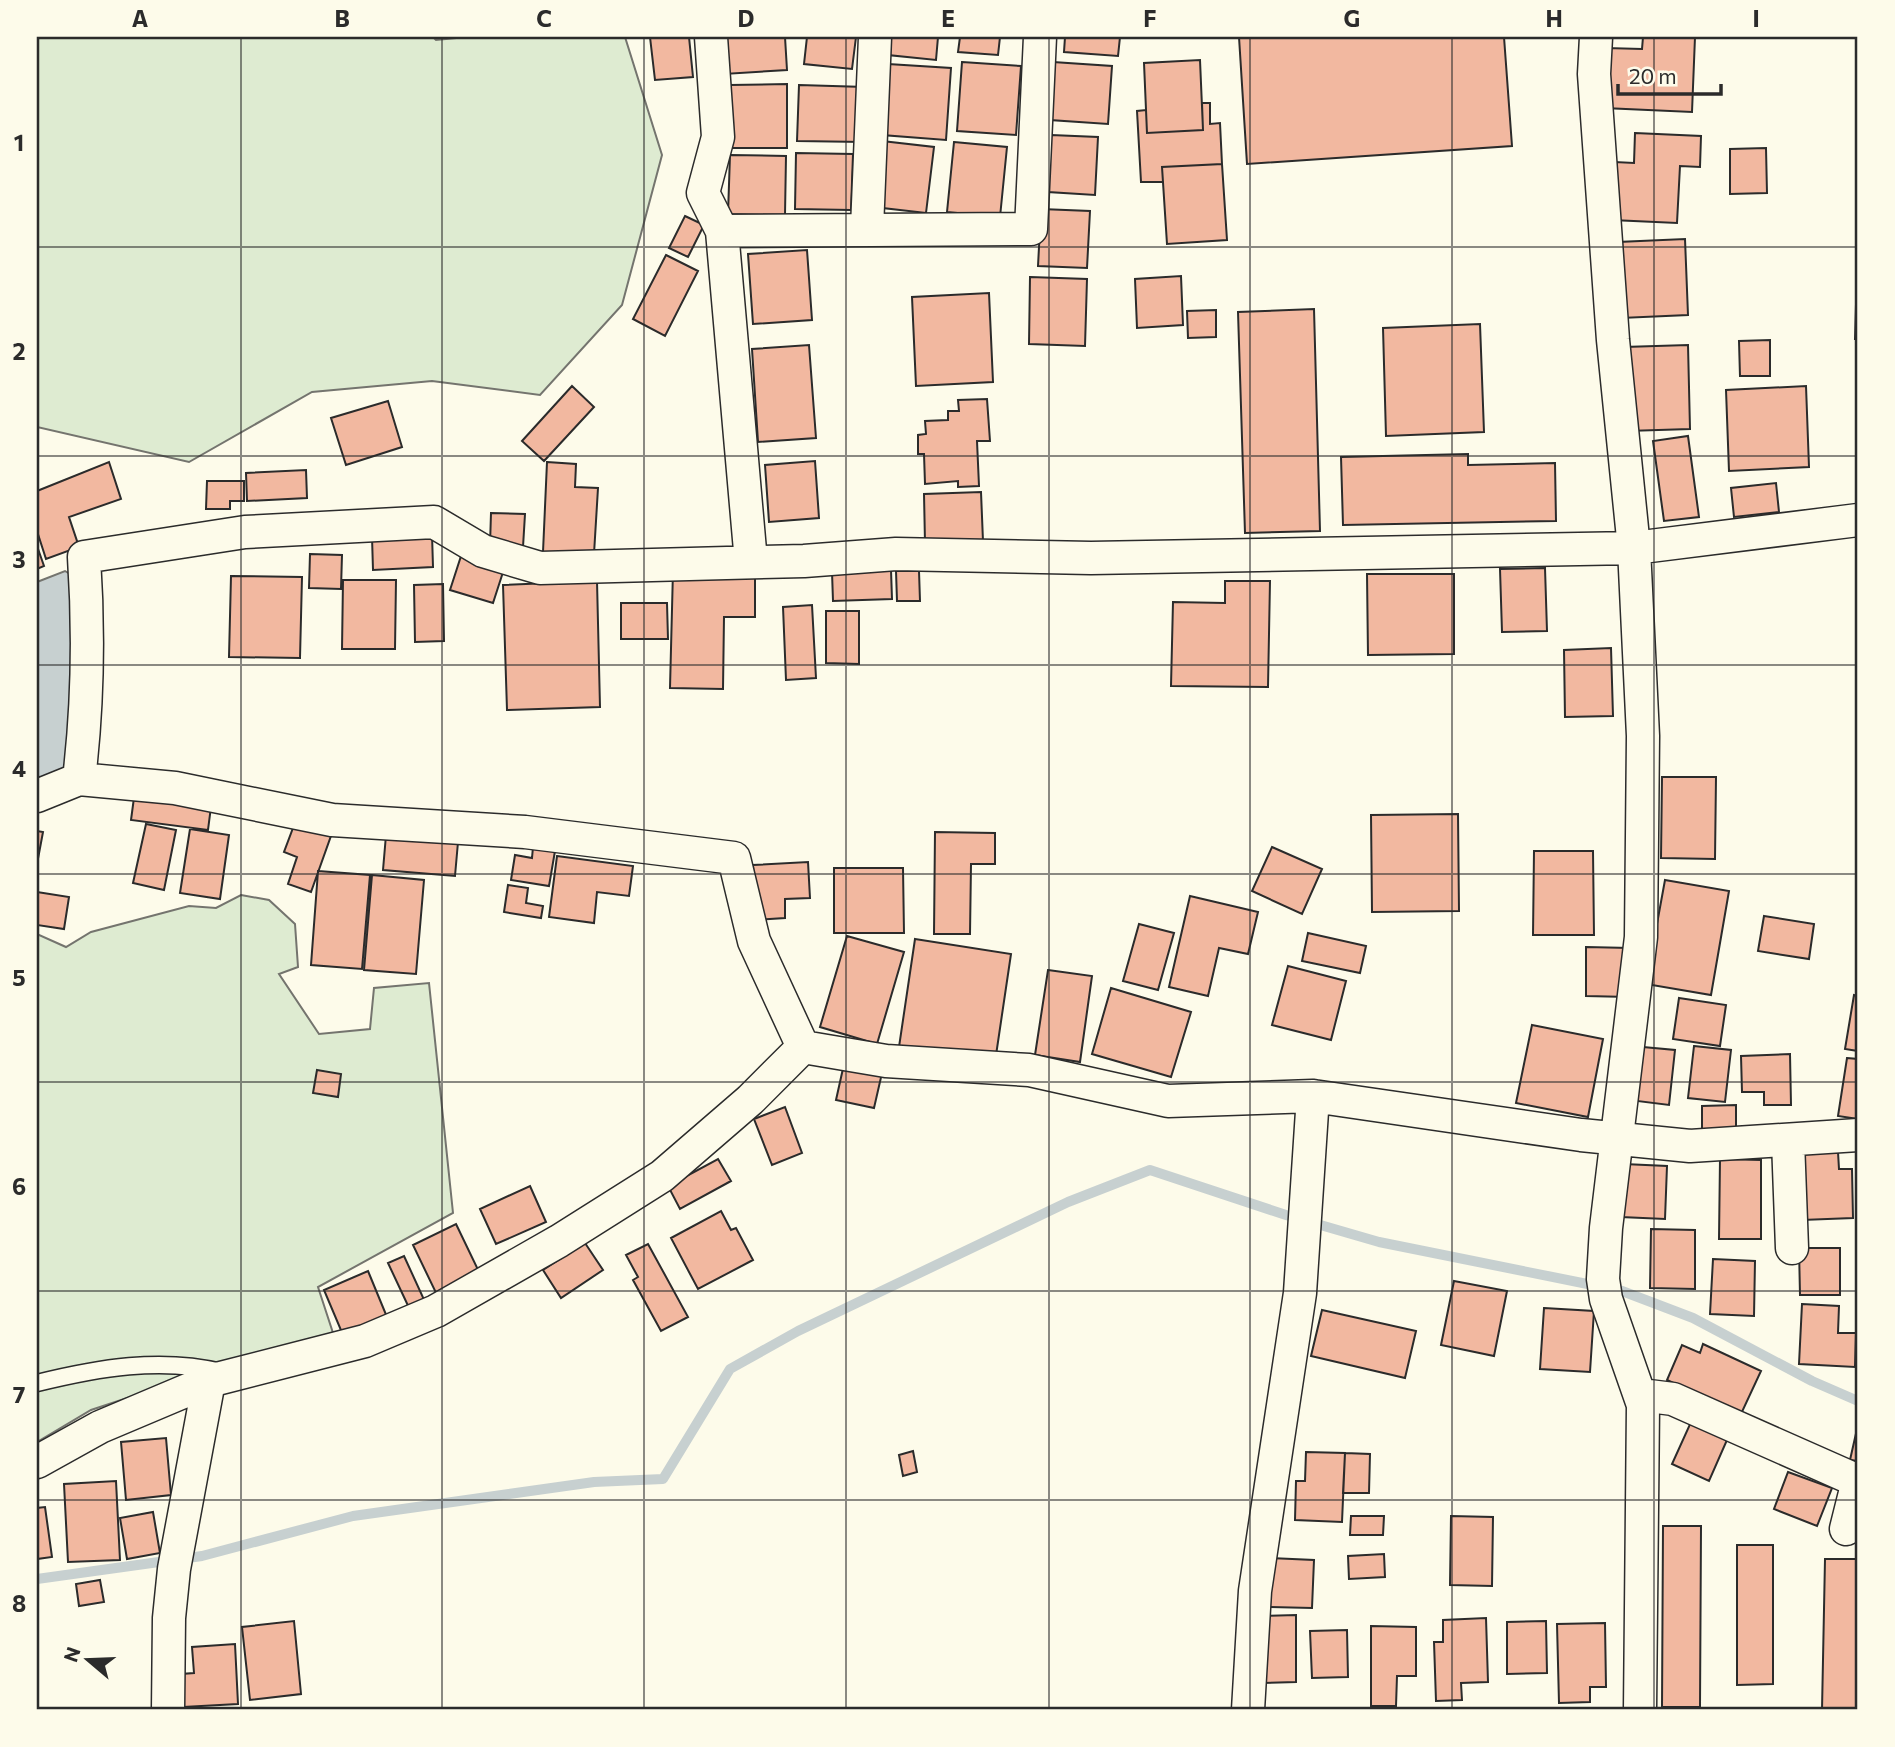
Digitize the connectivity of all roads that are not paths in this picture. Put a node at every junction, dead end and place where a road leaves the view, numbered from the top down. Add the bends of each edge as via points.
1 (711, 37) edge
2 (875, 37) edge
3 (1040, 37) edge
4 (1596, 37) edge
5 (867, 228) junction
6 (722, 231) junction
7 (1858, 520) edge
8 (1633, 548) junction
9 (751, 562) junction
10 (79, 779) junction
11 (37, 796) edge
12 (803, 1047) junction
13 (1313, 1096) junction
14 (1858, 1135) edge
15 (1617, 1140) junction
16 (1788, 1141) junction
17 (1792, 1248) dead end
18 (222, 1378) junction
19 (37, 1383) edge
20 (1641, 1395) junction
21 (37, 1462) edge
22 (1846, 1529) dead end
23 (168, 1710) edge
24 (1248, 1710) edge
25 (1640, 1710) edge

1 - 6 street via 718,137 704,193
2 - 5 street
3 - 5 street via 1031,229
4 - 8 street via 1594,74 1613,340
5 - 6 street
6 - 9 street
7 - 8 street
8 - 9 street via 1091,558 896,554
8 - 15 street via 1643,736 1642,937
9 - 10 street via 540,568 483,551 434,522 245,532 83,557 89,635
10 - 11 street
10 - 12 street via 175,788 332,820 525,832 734,858 754,941
12 - 13 street via 886,1061 1029,1070 1168,1101
12 - 18 street via 662,1176 559,1241 436,1311 365,1341
13 - 15 street
13 - 24 street via 1300,1293 1255,1591
14 - 16 street
15 - 16 street via 1690,1146
15 - 20 street via 1606,1228 1605,1289
16 - 17 street
18 - 19 lane via 188,1364 130,1365
18 - 21 street via 100,1427
18 - 23 street via 175,1561
20 - 22 street via 1673,1399 1857,1481
20 - 25 street

